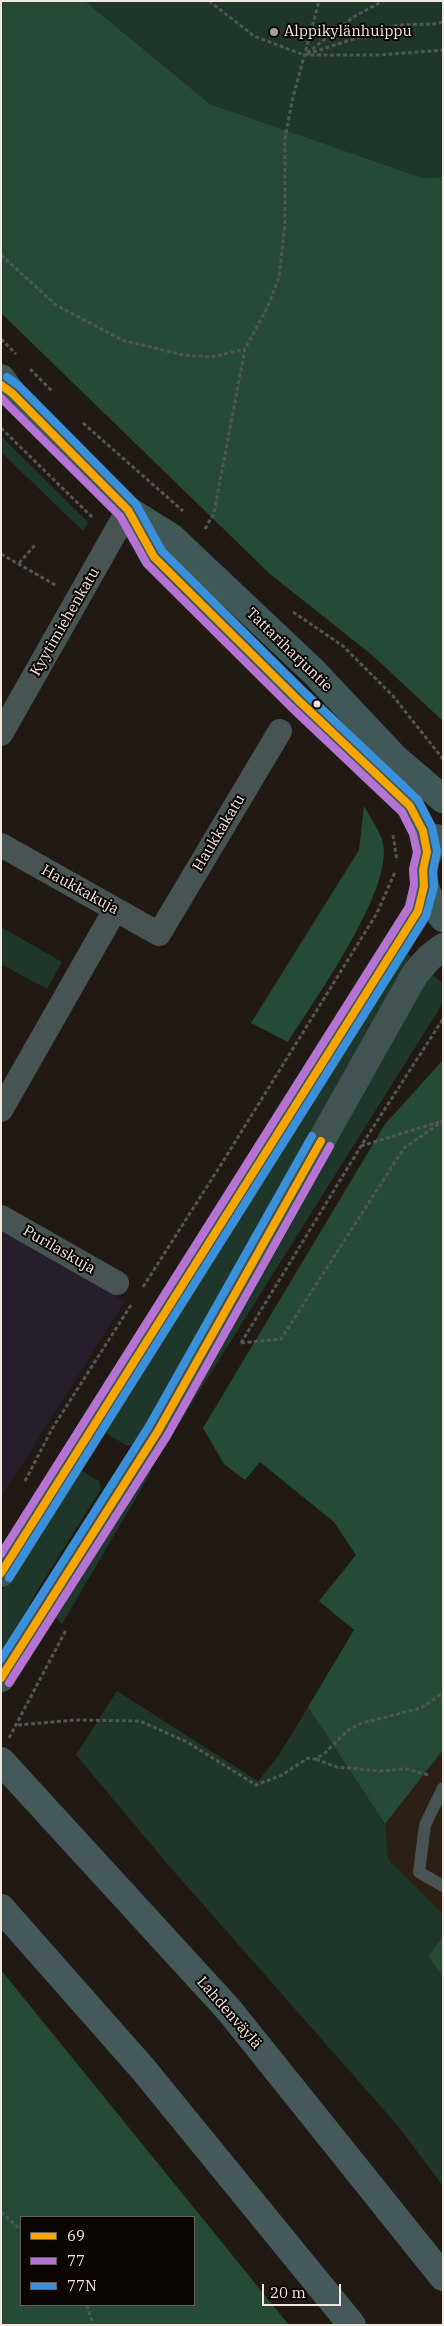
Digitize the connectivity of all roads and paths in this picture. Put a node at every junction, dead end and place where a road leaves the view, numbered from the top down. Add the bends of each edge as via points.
1 (209, 1) edge
2 (319, 1) edge
3 (382, 1) edge
4 (443, 22) edge
5 (443, 50) edge
6 (304, 55) junction
7 (1, 255) edge
8 (245, 349) junction
9 (5, 386) edge
10 (128, 510) junction
11 (205, 529) dead end
12 (36, 544) dead end
13 (1, 554) edge
14 (19, 563) junction
15 (59, 586) dead end
16 (280, 732) dead end
17 (1, 734) edge
18 (443, 799) edge
19 (435, 842) edge
20 (1, 845) edge
21 (424, 886) junction
22 (115, 910) junction
23 (377, 912) dead end
24 (443, 918) edge
25 (159, 934) joint
26 (443, 947) edge
27 (1, 1110) edge
28 (443, 1121) edge
29 (361, 1146) dead end
30 (1, 1217) edge
31 (116, 1282) dead end
32 (138, 1294) dead end
33 (132, 1303) dead end
34 (241, 1344) dead end
35 (22, 1485) dead end
36 (1, 1573) edge
37 (1, 1678) edge
38 (443, 1693) edge
39 (17, 1725) dead end
40 (315, 1759) junction
41 (1, 1761) edge
42 (434, 1776) dead end
43 (443, 1788) edge
44 (443, 1886) edge
45 (1, 1908) edge
46 (1, 2212) edge
47 (20, 2229) edge
48 (443, 2277) edge
49 (88, 2306) edge
50 (93, 2325) edge
51 (352, 2325) edge

1 - 6 path via 254,36
2 - 6 path
3 - 6 path
4 - 6 path via 397,25
5 - 6 path via 379,55
6 - 8 path via 285,139 285,224 279,277
7 - 8 path via 56,305 122,340 184,355 212,357
8 - 11 path via 214,513
9 - 10 main road, Tattariharjuntie
10 - 17 street, Kyytimiehenkatu
10 - 18 main road, Tattariharjuntie via 171,537 314,672 396,759
10 - 19 main road, Tattariharjuntie via 154,557 410,806 423,831
12 - 14 path
13 - 14 path
14 - 15 path
16 - 25 street, Haukkakatu
19 - 21 main road via 423,870
20 - 22 street, Haukkakuja
21 - 24 main road via 431,904
21 - 36 main road via 418,911 394,950
22 - 25 street, Haukkakuja
22 - 27 street
23 - 32 path
26 - 37 main road via 415,974 158,1431
28 - 29 path
28 - 34 path via 404,1148 281,1339
30 - 31 street, Purilaskuja
33 - 35 path via 52,1429
38 - 40 path via 422,1708 359,1724
39 - 40 path via 75,1720 140,1721 187,1742 256,1785 282,1775 308,1758
40 - 42 path via 336,1767 380,1771 406,1769
41 - 48 highway, Lahdenväylä via 229,2010
43 - 44 lane via 425,1825 419,1872
45 - 51 highway via 143,2069
46 - 47 path
49 - 50 path

